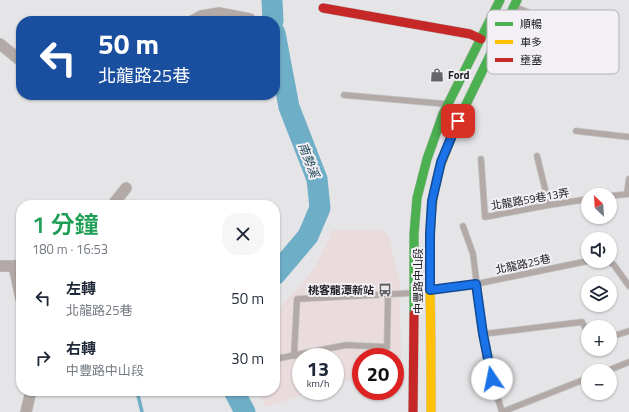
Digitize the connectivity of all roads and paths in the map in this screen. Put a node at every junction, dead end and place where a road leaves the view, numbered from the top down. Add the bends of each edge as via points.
1 (501, 0) edge
2 (515, 3) edge
3 (323, 8) dead end
4 (496, 10) edge
5 (528, 10) edge
6 (201, 16) edge
7 (234, 16) edge
8 (487, 27) edge
9 (481, 39) junction
10 (0, 44) edge
11 (16, 57) edge
12 (487, 61) edge
13 (344, 95) dead end
14 (448, 104) junction
15 (576, 131) dead end
16 (629, 137) edge
17 (537, 156) dead end
18 (481, 159) dead end
19 (629, 179) edge
20 (126, 188) dead end
21 (628, 194) edge
22 (617, 195) edge
23 (117, 200) edge
24 (581, 201) edge
25 (549, 205) junction
26 (463, 226) dead end
27 (581, 262) edge
28 (16, 265) edge
29 (0, 266) edge
30 (616, 268) edge
31 (476, 284) junction
32 (629, 286) edge
33 (422, 291) junction
34 (388, 294) junction
35 (581, 322) edge
36 (629, 330) edge
37 (483, 334) junction
38 (617, 334) edge
39 (294, 348) edge
40 (332, 348) edge
41 (292, 356) edge
42 (280, 359) edge
43 (629, 362) edge
44 (617, 367) edge
45 (581, 381) edge
46 (30, 396) edge
47 (26, 412) edge
48 (413, 412) edge
49 (431, 412) edge
50 (502, 412) edge

1 - 2 lane
1 - 4 main road, 中豐路中山段
2 - 5 lane
3 - 9 main road via 470,34
6 - 7 street via 219,13
8 - 9 main road, 中豐路中山段
9 - 14 main road, 中豐路中山段
10 - 11 street
12 - 33 main road, 中豐路中山段 via 441,162 432,201
13 - 14 lane
14 - 33 main road, 中豐路中山段 via 426,159 417,198 414,234
15 - 16 lane
17 - 25 lane
18 - 25 lane, 北龍路59巷13弄 via 485,217
19 - 21 lane
20 - 23 street
21 - 22 lane
24 - 25 lane, 北龍路59巷13弄
26 - 31 lane via 473,254
27 - 31 lane, 北龍路25巷
28 - 29 street
30 - 32 lane
31 - 33 lane, 北龍路25巷
31 - 37 lane
33 - 34 lane, 北龍路25巷
33 - 48 main road, 中豐路中山段
33 - 49 main road, 中豐路中山段
34 - 39 lane, 北龍路25巷 via 297,299
34 - 40 lane via 387,347 346,345
35 - 37 lane
36 - 38 lane
37 - 50 lane
41 - 42 lane
43 - 44 lane
45 - 50 lane
46 - 47 street

